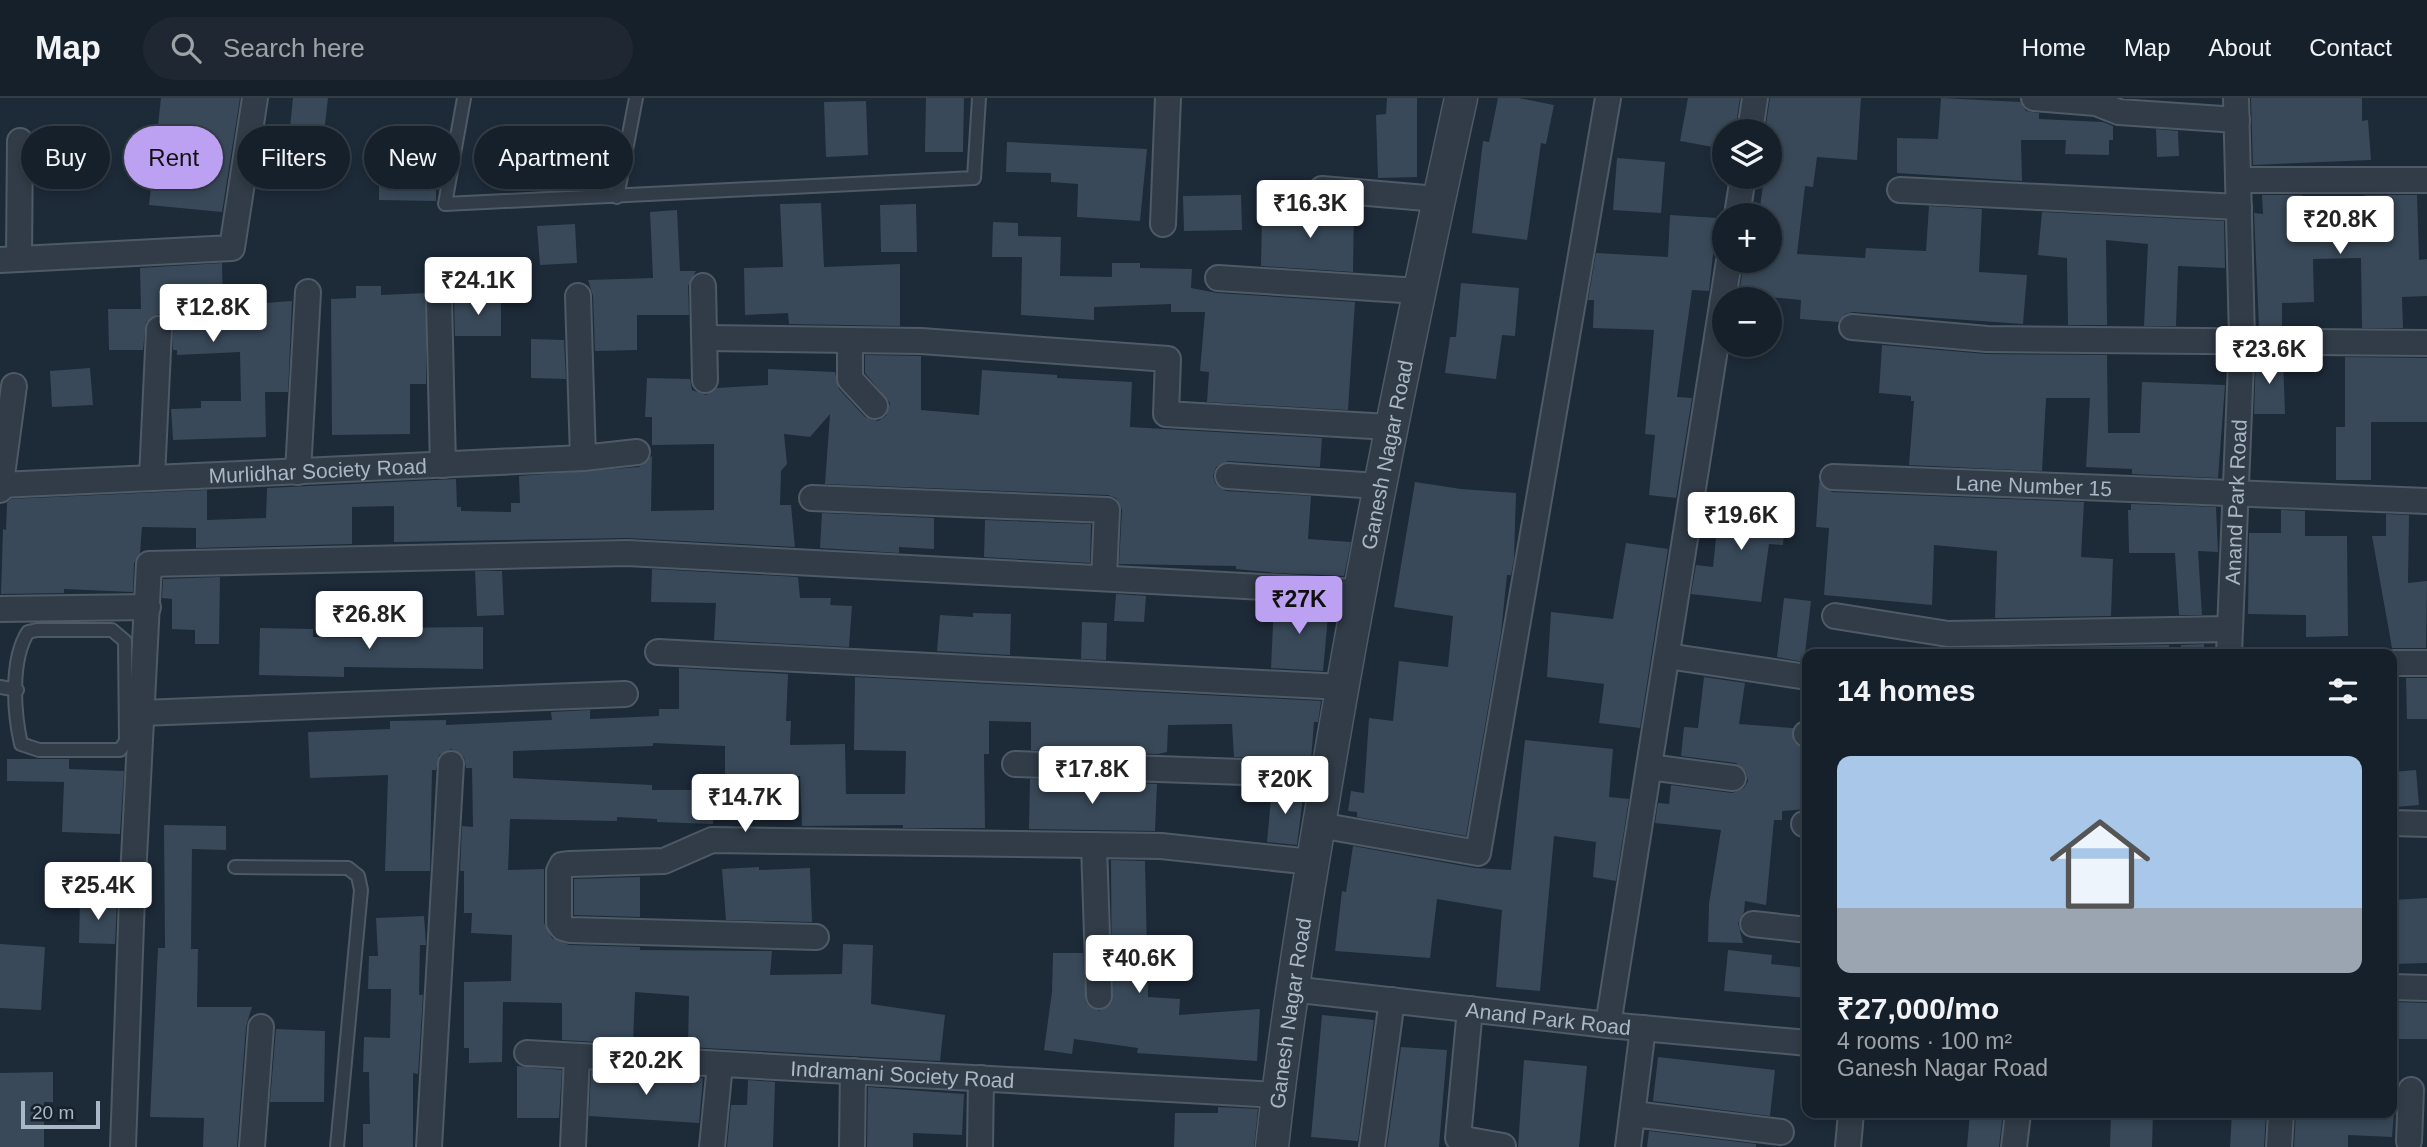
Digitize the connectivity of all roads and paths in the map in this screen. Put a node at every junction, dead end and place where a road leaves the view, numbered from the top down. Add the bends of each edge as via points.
1 (255, 98) edge
2 (464, 98) edge
3 (636, 98) edge
4 (979, 98) edge
5 (1168, 98) edge
6 (1461, 98) edge
7 (1608, 98) edge
8 (1755, 98) edge
9 (2034, 98) edge
10 (2237, 109) edge
11 (1752, 119) edge
12 (20, 141) dead end
13 (2239, 180) junction
14 (2427, 180) edge
15 (1322, 189) dead end
16 (1900, 190) dead end
17 (617, 197) junction
18 (1437, 199) junction
19 (2239, 207) junction
20 (1163, 224) dead end
21 (9, 259) edge
22 (1727, 273) edge
23 (1218, 278) dead end
24 (703, 286) dead end
25 (1419, 291) junction
26 (307, 292) dead end
27 (578, 296) dead end
28 (439, 300) dead end
29 (1852, 327) dead end
30 (159, 329) dead end
31 (705, 338) junction
32 (2242, 339) junction
33 (850, 340) junction
34 (2427, 344) edge
35 (705, 380) dead end
36 (9, 394) edge
37 (875, 406) dead end
38 (1389, 427) junction
39 (637, 452) dead end
40 (583, 458) junction
41 (443, 465) junction
42 (298, 472) junction
43 (1228, 476) dead end
44 (1833, 477) dead end
45 (152, 478) junction
46 (0, 485) edge
47 (1378, 486) junction
48 (0, 490) edge
49 (2236, 496) junction
50 (812, 498) dead end
51 (2427, 501) edge
52 (1104, 578) junction
53 (1359, 592) junction
54 (148, 607) junction
55 (0, 609) edge
56 (1835, 616) dead end
57 (80, 619) junction
58 (2229, 629) junction
59 (1947, 644) edge
60 (2229, 649) edge
61 (658, 652) dead end
62 (1667, 656) junction
63 (2397, 663) edge
64 (2427, 663) edge
65 (1802, 676) edge
66 (0, 687) edge
67 (1342, 687) junction
68 (17, 690) junction
69 (625, 694) dead end
70 (142, 713) junction
71 (451, 764) dead end
72 (1015, 764) dead end
73 (1650, 767) junction
74 (1327, 775) junction
75 (1733, 778) dead end
76 (2397, 823) edge
77 (2427, 824) edge
78 (1319, 825) junction
79 (1094, 845) junction
80 (1312, 862) junction
81 (235, 867) dead end
82 (1753, 924) dead end
83 (1802, 929) edge
84 (816, 936) dead end
85 (2397, 987) edge
86 (2427, 988) edge
87 (1291, 989) junction
88 (1098, 996) dead end
89 (1392, 1000) junction
90 (1470, 1009) junction
91 (1608, 1025) junction
92 (261, 1027) dead end
93 (1643, 1028) junction
94 (1802, 1042) edge
95 (527, 1053) dead end
96 (577, 1056) junction
97 (720, 1064) junction
98 (853, 1072) junction
99 (981, 1078) junction
100 (2410, 1089) edge
101 (1277, 1095) junction
102 (1633, 1114) junction
103 (1851, 1118) edge
104 (2017, 1118) edge
105 (2281, 1118) edge
106 (1781, 1132) dead end
107 (2409, 1141) dead end
108 (1503, 1146) edge
109 (123, 1147) edge
110 (252, 1147) edge
111 (337, 1147) edge
112 (429, 1147) edge
113 (573, 1147) edge
114 (712, 1147) edge
115 (852, 1147) edge
116 (980, 1147) edge
117 (1272, 1147) edge
118 (1373, 1147) edge
119 (1628, 1147) edge
120 (1848, 1147) edge
121 (2014, 1147) edge
122 (2279, 1147) edge

1 - 21 street via 232,248
2 - 17 lane via 445,204
3 - 17 lane
4 - 17 lane via 974,178
5 - 20 street
6 - 18 street, Ganesh Nagar Road
7 - 78 street via 1478,853
8 - 11 street
9 - 10 street via 2096,103 2119,112
10 - 13 street, Anand Park Road
12 - 21 street
13 - 14 street
13 - 19 street, Anand Park Road
15 - 18 street
16 - 19 street
18 - 25 street, Ganesh Nagar Road
19 - 32 street, Anand Park Road
22 - 62 street
23 - 25 street
24 - 31 street
25 - 38 street, Ganesh Nagar Road
26 - 42 street
27 - 40 street
28 - 41 street
29 - 32 street via 1987,339
30 - 45 street
31 - 33 street
31 - 35 street
32 - 34 street
32 - 49 street, Anand Park Road
33 - 37 street via 850,379
33 - 38 street via 1168,359 1166,414
36 - 46 street
38 - 47 street, Ganesh Nagar Road
39 - 40 street, Murlidhar Society Road
40 - 41 street, Murlidhar Society Road
41 - 42 street, Murlidhar Society Road
42 - 45 street, Murlidhar Society Road
43 - 47 street
44 - 49 street, Lane Number 15
45 - 46 street, Murlidhar Society Road
46 - 48 street
47 - 53 street, Ganesh Nagar Road
49 - 51 street, Lane Number 15
49 - 58 street, Anand Park Road
50 - 52 street via 1107,510
52 - 53 street
52 - 54 street via 627,553 149,564
53 - 67 street, Ganesh Nagar Road
54 - 57 street
54 - 70 street
55 - 57 street
56 - 59 street
57 - 68 lane via 28,632 20,645
57 - 68 lane via 112,630 125,640 126,741 120,750 38,750 21,744
58 - 59 street
58 - 60 street, Anand Park Road
61 - 67 street
62 - 65 street
62 - 73 street
63 - 64 street
66 - 68 lane
67 - 74 street, Ganesh Nagar Road
69 - 70 street
70 - 109 street
71 - 112 street
72 - 74 street
73 - 75 street
73 - 91 street
74 - 78 street, Ganesh Nagar Road
76 - 77 street
78 - 80 street, Ganesh Nagar Road
79 - 80 street via 1161,846
79 - 84 street via 712,840 664,860 570,864 559,871 562,928
79 - 88 street
80 - 87 street, Ganesh Nagar Road
81 - 111 lane via 348,868 358,876 361,890
82 - 83 street
85 - 86 street
87 - 89 street, Anand Park Road
87 - 101 street, Ganesh Nagar Road
89 - 90 street, Anand Park Road
89 - 118 street
90 - 91 street, Anand Park Road
90 - 108 street via 1458,1138
91 - 93 street, Anand Park Road
92 - 110 street
93 - 94 street, Anand Park Road
93 - 102 street
95 - 96 street, Indramani Society Road
96 - 97 street, Indramani Society Road
96 - 113 street
97 - 98 street, Indramani Society Road
97 - 114 street
98 - 99 street, Indramani Society Road
98 - 115 street
99 - 101 street, Indramani Society Road
99 - 116 street
100 - 107 street
101 - 117 street, Ganesh Nagar Road
102 - 106 street
102 - 119 street
103 - 120 street
104 - 121 street
105 - 122 street

